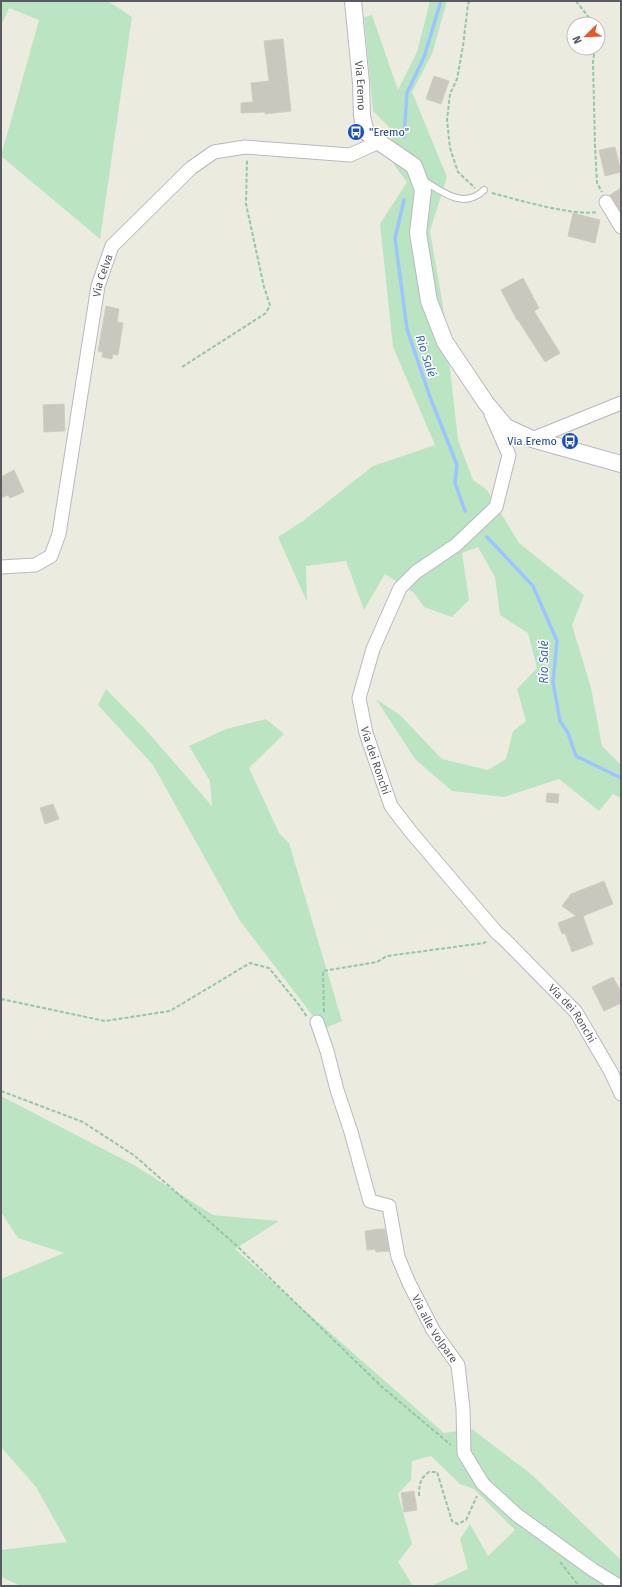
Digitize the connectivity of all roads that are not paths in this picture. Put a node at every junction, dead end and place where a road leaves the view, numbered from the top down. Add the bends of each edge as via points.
1 (354, 1) edge
2 (379, 142) junction
3 (418, 176) junction
4 (484, 190) road end
5 (606, 202) road end
6 (621, 228) edge
7 (486, 403) junction
8 (621, 403) edge
9 (532, 440) junction
10 (621, 464) edge
11 (1, 567) edge
12 (317, 1022) road end
13 (621, 1094) edge
14 (619, 1586) edge

1 - 2 street, Via Eremo via 362,116 366,132
2 - 3 street, Via Eremo via 414,166
2 - 11 street, Via Celva via 350,155 245,148 214,152 191,168 112,246 98,286 59,534 51,556 35,565
3 - 4 lane via 449,196 459,199 477,197
3 - 7 street, Via Eremo via 423,190 418,233 429,301 445,342
5 - 6 street
7 - 9 street, Via Eremo via 506,427
7 - 13 street, Via dei Ronchi via 509,455 496,507 456,546 416,572 400,588 373,649 359,698 366,733 391,806 497,933 576,1012
8 - 9 street
9 - 10 street, Via Eremo
12 - 14 street, Via alle Volpare via 370,1201 389,1206 398,1257 409,1283 433,1330 458,1365 463,1408 464,1453 483,1484 517,1514

